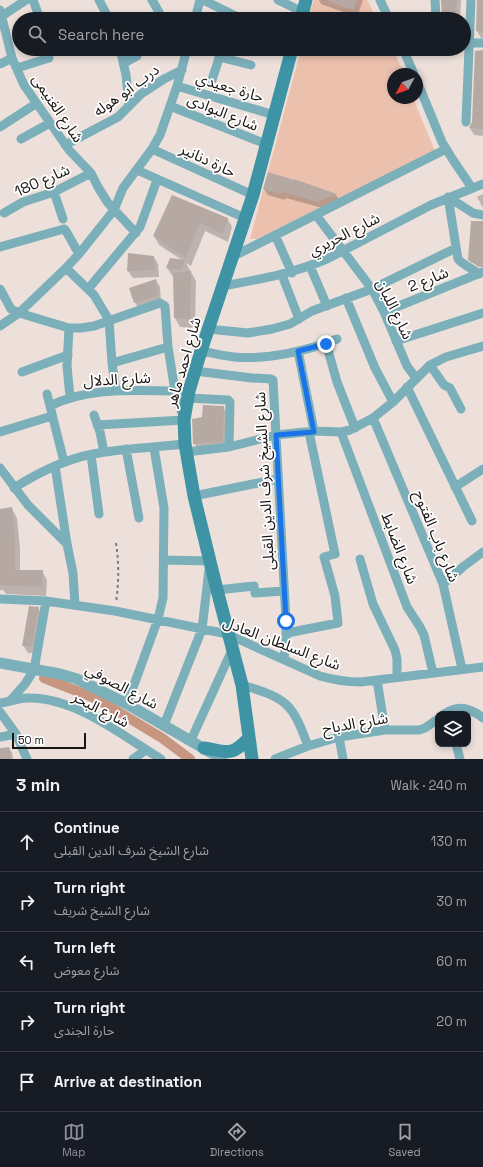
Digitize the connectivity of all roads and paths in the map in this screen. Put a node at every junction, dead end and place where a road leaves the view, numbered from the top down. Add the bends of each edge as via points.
1 (26, 0) edge
2 (33, 0) edge
3 (99, 0) edge
4 (152, 0) edge
5 (200, 0) edge
6 (203, 0) edge
7 (278, 0) edge
8 (380, 0) edge
9 (435, 0) edge
10 (471, 0) edge
11 (303, 10) edge
12 (37, 12) edge
13 (105, 12) edge
14 (158, 12) edge
15 (197, 12) edge
16 (225, 12) edge
17 (386, 12) edge
18 (436, 12) edge
19 (470, 12) edge
20 (1, 13) edge
21 (483, 43) edge
22 (471, 44) edge
23 (122, 56) edge
24 (137, 56) dead end
25 (186, 56) edge
26 (220, 56) edge
27 (228, 56) edge
28 (290, 56) edge
29 (407, 56) edge
30 (467, 56) edge
31 (12, 58) junction
32 (49, 58) dead end
33 (124, 63) junction
34 (0, 64) edge
35 (251, 66) dead end
36 (17, 68) junction
37 (412, 68) edge
38 (182, 70) junction
39 (212, 80) dead end
40 (178, 86) junction
41 (423, 96) edge
42 (36, 103) junction
43 (129, 105) junction
44 (170, 106) junction
45 (274, 115) junction
46 (466, 122) dead end
47 (50, 123) junction
48 (0, 127) edge
49 (21, 139) dead end
50 (266, 144) junction
51 (65, 145) junction
52 (152, 149) junction
53 (446, 149) junction
54 (137, 170) junction
55 (91, 173) junction
56 (157, 180) junction
57 (483, 184) edge
58 (472, 188) junction
59 (54, 192) junction
60 (253, 196) junction
61 (448, 197) junction
62 (114, 210) junction
63 (4, 213) dead end
64 (316, 215) junction
65 (483, 215) edge
66 (245, 218) junction
67 (64, 219) dead end
68 (136, 233) junction
69 (276, 236) junction
70 (0, 247) edge
71 (456, 248) junction
72 (343, 251) junction
73 (79, 254) junction
74 (232, 257) junction
75 (310, 266) junction
76 (66, 268) junction
77 (292, 273) junction
78 (481, 273) edge
79 (282, 275) junction
80 (223, 286) junction
81 (372, 288) junction
82 (0, 289) edge
83 (88, 289) junction
84 (346, 298) junction
85 (327, 306) junction
86 (384, 312) junction
87 (19, 313) junction
88 (483, 313) edge
89 (299, 319) junction
90 (109, 320) junction
91 (0, 326) edge
92 (69, 328) junction
93 (208, 329) junction
94 (337, 339) dead end
95 (396, 341) junction
96 (326, 344) junction
97 (483, 346) edge
98 (168, 347) junction
99 (201, 351) junction
100 (298, 351) junction
101 (68, 355) junction
102 (112, 363) junction
103 (430, 365) junction
104 (195, 371) junction
105 (22, 372) dead end
106 (416, 378) junction
107 (407, 387) junction
108 (175, 391) junction
109 (116, 392) junction
110 (47, 394) dead end
111 (188, 395) junction
112 (70, 397) junction
113 (393, 402) junction
114 (50, 406) junction
115 (461, 409) dead end
116 (94, 415) dead end
117 (52, 416) junction
118 (373, 418) junction
119 (184, 420) junction
120 (98, 425) junction
121 (355, 428) junction
122 (0, 432) edge
123 (311, 432) junction
124 (341, 432) junction
125 (276, 435) junction
126 (229, 447) junction
127 (154, 448) junction
128 (185, 448) junction
129 (126, 450) junction
130 (104, 452) junction
131 (91, 455) junction
132 (64, 462) junction
133 (55, 466) junction
134 (0, 468) edge
135 (483, 469) edge
136 (278, 479) junction
137 (455, 487) junction
138 (14, 488) junction
139 (194, 496) junction
140 (99, 514) dead end
141 (139, 518) dead end
142 (472, 521) dead end
143 (116, 543) dead end
144 (67, 544) junction
145 (482, 554) edge
146 (360, 559) dead end
147 (164, 560) junction
148 (210, 561) junction
149 (443, 584) junction
150 (216, 590) junction
151 (284, 591) junction
152 (0, 599) edge
153 (46, 601) junction
154 (76, 605) junction
155 (115, 611) junction
156 (158, 619) junction
157 (202, 629) junction
158 (287, 633) junction
159 (228, 634) junction
160 (232, 650) junction
161 (284, 659) junction
162 (0, 663) edge
163 (483, 667) edge
164 (462, 669) junction
165 (34, 670) junction
166 (433, 673) junction
167 (398, 678) junction
168 (377, 680) junction
169 (242, 685) junction
170 (10, 701) junction
171 (0, 703) edge
172 (127, 704) junction
173 (451, 711) edge
174 (0, 712) edge
175 (483, 718) edge
176 (435, 721) edge
177 (164, 725) junction
178 (385, 730) junction
179 (16, 734) junction
180 (0, 737) edge
181 (339, 737) junction
182 (249, 738) junction
183 (190, 740) junction
184 (308, 746) junction
185 (457, 747) edge
186 (204, 748) junction
187 (146, 750) junction
188 (459, 758) edge
189 (27, 759) edge
190 (133, 759) edge
191 (161, 759) edge
192 (222, 759) edge
193 (252, 759) edge
194 (275, 759) edge
195 (343, 759) edge
196 (449, 759) edge

1 - 20 street
2 - 12 street
3 - 13 street
4 - 14 street
5 - 15 street
6 - 16 street
7 - 11 street
8 - 17 street
9 - 18 street
10 - 19 street
20 - 31 street, شارع الغنيمى
21 - 22 street
23 - 33 street
24 - 33 street
25 - 38 street
26 - 39 street
27 - 35 street
28 - 45 main road, شارع احمد ماهر
29 - 37 street
30 - 46 street
31 - 34 street
31 - 36 street, شارع الغنيمى
32 - 36 street
33 - 43 street
36 - 42 street, شارع الغنيمى
38 - 40 street
38 - 43 street, درب ابو هوله via 151,86
40 - 44 street
40 - 45 street, حارة جعيدي
41 - 53 street
42 - 47 street, شارع الغنيمى
42 - 48 street
43 - 51 street, درب ابو هوله via 118,117
44 - 50 street, شارع البوادى
44 - 52 street
45 - 50 main road, شارع احمد ماهر
47 - 49 street
47 - 51 street, شارع الغنيمى
50 - 60 main road, شارع احمد ماهر
51 - 55 street, شارع الغنيمى
52 - 54 street
52 - 60 street, حارة دنانير
53 - 58 street
53 - 64 street
54 - 56 street
54 - 62 street via 123,188
55 - 59 street, شارع 180
55 - 62 street, شارع الغنيمى
56 - 66 street
56 - 68 street
57 - 58 street, شارع الحريري
58 - 61 street, شارع الحريري
59 - 63 street, شارع 180 via 28,200
59 - 67 street
60 - 66 main road, شارع احمد ماهر
61 - 65 street via 473,213
61 - 71 street
61 - 72 street, شارع الحريري
62 - 68 street, شارع الغنيمى
62 - 73 street
64 - 69 street
64 - 72 street, شارع اللبان
66 - 74 main road, شارع احمد ماهر
68 - 83 street
69 - 74 street
69 - 77 street
70 - 73 street via 64,229
71 - 78 street via 459,260
71 - 81 street
72 - 75 street, شارع الحريري
72 - 81 street, شارع اللبان
73 - 76 street
74 - 80 main road, شارع احمد ماهر
75 - 77 street, شارع الحريري
75 - 85 street
76 - 83 street
76 - 87 street
77 - 79 street, شارع الحريري
78 - 86 street, شارع 2
79 - 80 street, شارع الحريري
79 - 89 street
80 - 93 main road, شارع احمد ماهر
81 - 84 street
81 - 86 street, شارع اللبان
82 - 87 street via 11,309
83 - 90 street
84 - 85 street
84 - 113 street via 375,368
85 - 89 street
86 - 95 street, شارع اللبان
87 - 91 street
87 - 92 street
88 - 95 street
89 - 93 street via 272,329 248,333
90 - 92 street via 88,327
90 - 98 street via 160,303 164,304
90 - 102 street
92 - 101 street
93 - 99 main road, شارع احمد ماهر
94 - 96 street
95 - 106 street, شارع اللبان via 407,366
96 - 100 street
96 - 121 street via 337,382
97 - 103 street via 446,357
98 - 102 street
98 - 108 street
99 - 100 street via 246,358
99 - 104 main road, شارع احمد ماهر
100 - 123 street
101 - 105 street
101 - 112 street
102 - 109 street
103 - 106 street
103 - 115 street via 444,385 450,388
104 - 111 main road, شارع احمد ماهر
104 - 125 street, شارع الشيخ شرف الدين القبلى via 272,379
106 - 107 street
107 - 113 street
107 - 137 street
108 - 109 street, شارع الدلال
108 - 111 street, شارع الدلال
108 - 119 street
109 - 112 street, شارع الدلال
110 - 114 street
111 - 119 main road, شارع احمد ماهر
111 - 126 street, شارع الدلال via 229,400
112 - 114 street, شارع الدلال
113 - 118 street
114 - 117 street
116 - 120 street
117 - 122 street
117 - 132 street
118 - 121 street
118 - 149 street, شارع باب الفتوح
119 - 120 street
119 - 128 main road, شارع احمد ماهر
120 - 130 street
121 - 124 street
123 - 124 street
123 - 125 street
123 - 158 street via 334,554 324,557 336,596 338,623
124 - 166 street, شارع الضابط via 407,607 424,635
125 - 126 street
125 - 136 street, شارع الشيخ شرف الدين القبلى
126 - 128 street
127 - 128 street
127 - 129 street
127 - 147 street via 164,508
128 - 139 main road, شارع احمد ماهر
129 - 130 street
129 - 141 street
130 - 131 street
131 - 132 street
131 - 140 street
132 - 133 street
133 - 138 street
133 - 144 street
134 - 138 street
135 - 137 street
136 - 139 street
136 - 151 street, شارع الشيخ شرف الدين القبلى
137 - 142 street
138 - 144 street
139 - 148 main road, شارع احمد ماهر
143 - 155 path via 118,575
144 - 154 street
145 - 149 street
146 - 167 street via 373,604 395,650
147 - 148 street
147 - 156 street
148 - 150 main road, شارع احمد ماهر
148 - 157 street
149 - 164 street, شارع باب الفتوح
150 - 151 street via 254,586 255,592
150 - 159 main road, شارع احمد ماهر
151 - 158 street, شارع الشيخ شرف الدين القبلى
152 - 153 street, شارع السلطان العادل
153 - 154 street, شارع السلطان العادل
153 - 165 street
154 - 155 street, شارع السلطان العادل
155 - 156 street, شارع السلطان العادل
156 - 157 street, شارع السلطان العادل
156 - 172 street
157 - 159 street, شارع السلطان العادل
157 - 177 street
158 - 161 street, شارع الشيخ شرف الدين القبلى
159 - 160 main road, شارع احمد ماهر
159 - 161 street, شارع السلطان العادل
160 - 169 main road, شارع احمد ماهر
160 - 183 street
161 - 168 street, شارع السلطان العادل via 333,680
162 - 165 street, شارع الصوفي
163 - 164 street, شارع السلطان العادل
164 - 166 street, شارع السلطان العادل
165 - 170 street
165 - 172 street, شارع الصوفي via 77,679
166 - 167 street, شارع السلطان العادل
167 - 168 street, شارع السلطان العادل
168 - 178 street
169 - 182 main road, شارع احمد ماهر
169 - 184 street via 277,697 285,703 296,717
170 - 171 street, شارع البحر
170 - 187 street, شارع البحر via 29,697 67,705 101,721
172 - 177 street, شارع الصوفي
173 - 175 street via 465,708
174 - 179 street
176 - 178 street, شارع الدباح via 419,730
177 - 183 street, شارع الصوفي
178 - 181 street, شارع الدباح
179 - 180 street
179 - 189 street
181 - 184 street, شارع الدباح
181 - 195 street
182 - 186 main road via 232,752
182 - 193 main road, شارع احمد ماهر
183 - 186 street, شارع الصوفي
184 - 194 street, شارع الدباح
185 - 188 street
186 - 192 street, شارع الصوفي
187 - 190 street
187 - 191 street, شارع البحر
188 - 196 street

